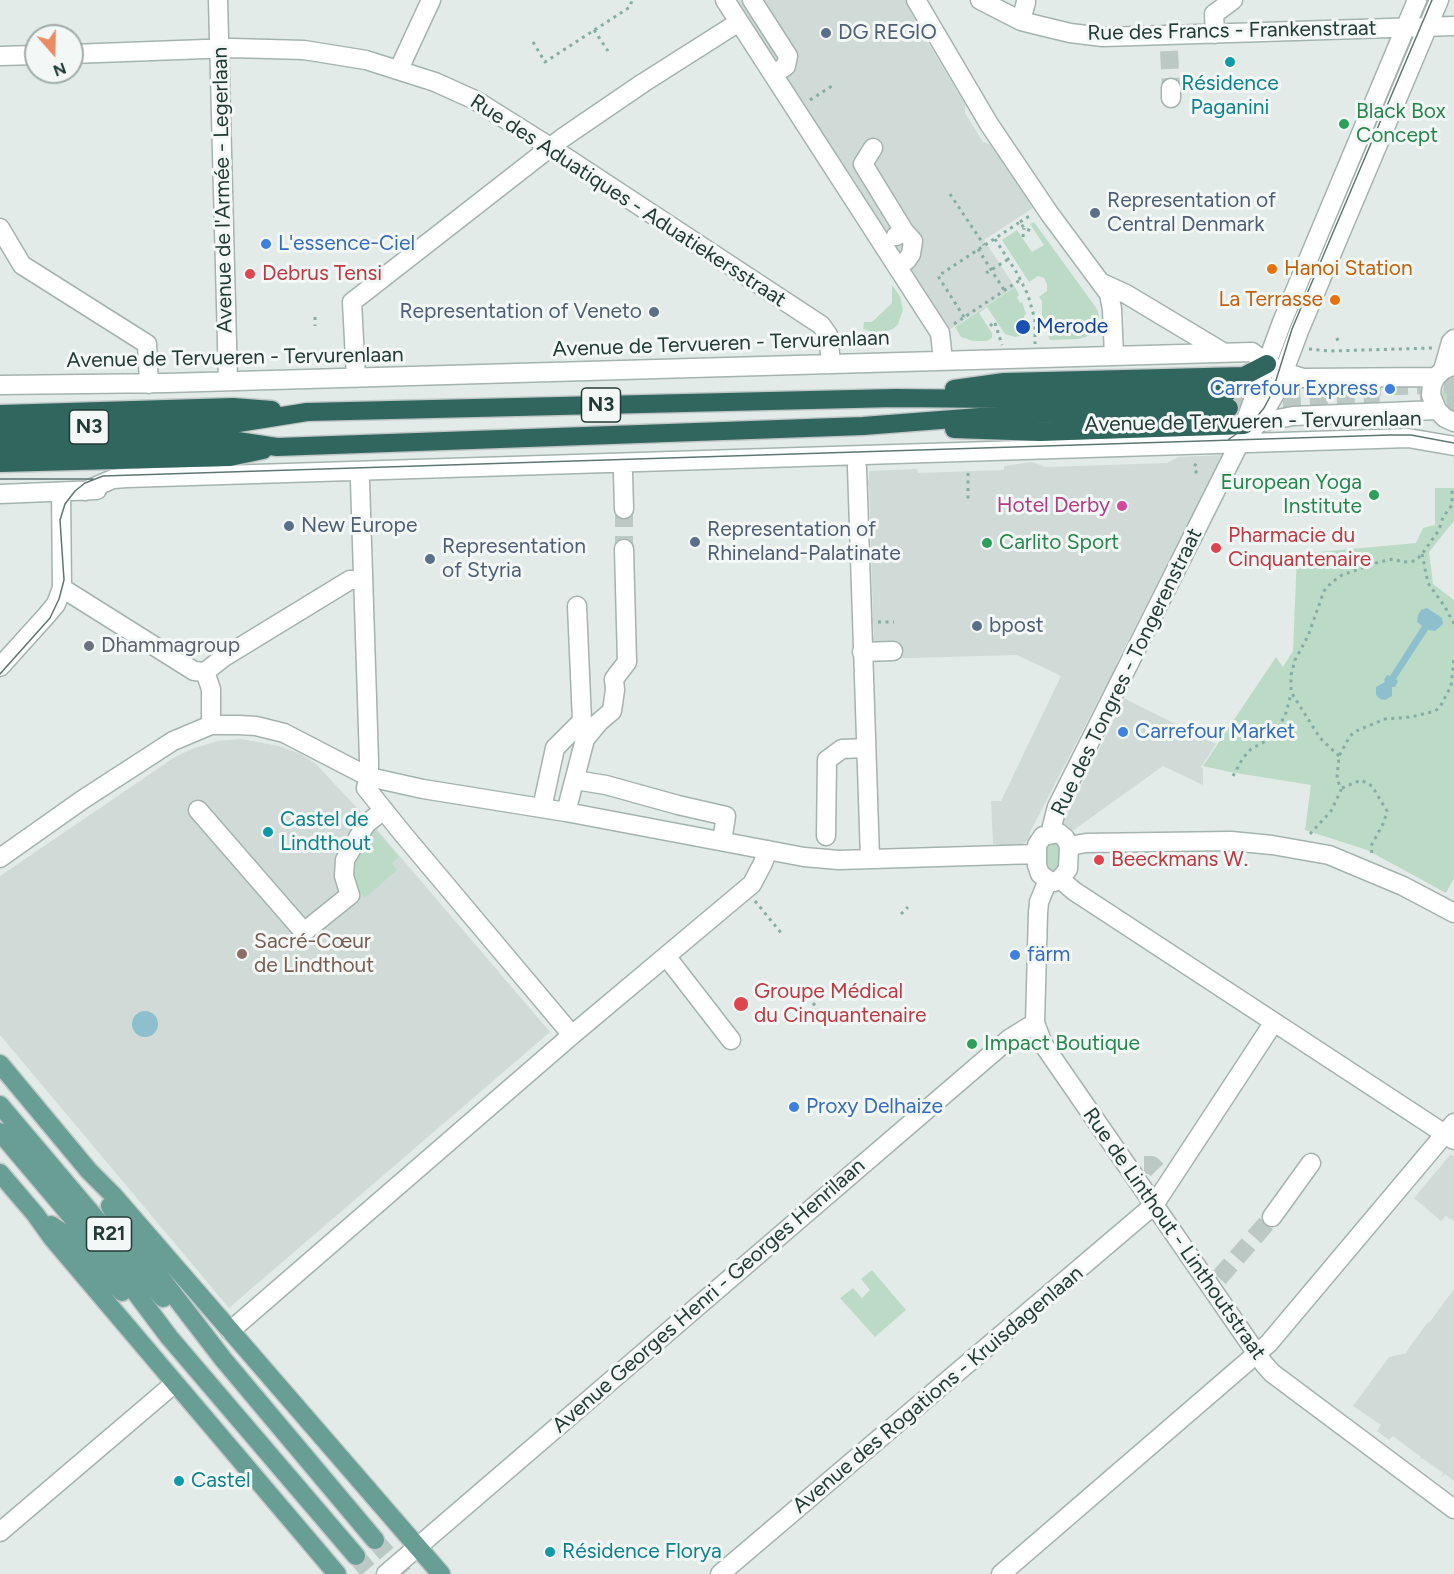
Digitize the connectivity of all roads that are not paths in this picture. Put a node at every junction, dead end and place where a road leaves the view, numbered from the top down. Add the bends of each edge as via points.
1 (218, 0) edge
2 (431, 0) edge
3 (725, 0) edge
4 (752, 0) edge
5 (916, 0) edge
6 (980, 0) edge
7 (1233, 0) edge
8 (1418, 0) edge
9 (1439, 0) edge
10 (1026, 2) dead end
11 (1021, 21) junction
12 (740, 22) junction
13 (1428, 26) junction
14 (1454, 26) edge
15 (1406, 27) junction
16 (1215, 34) junction
17 (219, 49) junction
18 (84, 54) edge
19 (24, 55) edge
20 (0, 56) edge
21 (399, 69) junction
22 (774, 74) junction
23 (550, 147) junction
24 (873, 148) dead end
25 (0, 228) edge
26 (904, 231) junction
27 (884, 244) junction
28 (898, 266) junction
29 (1102, 283) junction
30 (1454, 339) edge
31 (1222, 352) junction
32 (1114, 356) junction
33 (943, 360) junction
34 (831, 363) junction
35 (1267, 364) junction
36 (1444, 370) edge
37 (1284, 372) junction
38 (356, 378) junction
39 (228, 381) junction
40 (149, 384) junction
41 (0, 385) edge
42 (895, 398) junction
43 (307, 412) junction
44 (0, 414) edge
45 (1447, 421) edge
46 (862, 426) junction
47 (0, 429) edge
48 (1066, 431) junction
49 (1244, 436) junction
50 (1408, 438) junction
51 (0, 446) edge
52 (1454, 446) edge
53 (277, 447) junction
54 (1053, 449) junction
55 (0, 463) edge
56 (857, 467) junction
57 (622, 473) junction
58 (360, 481) junction
59 (85, 491) junction
60 (61, 492) junction
61 (0, 494) edge
62 (624, 509) tunnel mouth
63 (624, 549) tunnel mouth
64 (362, 580) junction
65 (62, 588) junction
66 (578, 606) dead end
67 (893, 651) dead end
68 (862, 652) junction
69 (0, 668) edge
70 (205, 672) junction
71 (211, 725) junction
72 (866, 748) junction
73 (369, 777) junction
74 (575, 780) junction
75 (542, 808) junction
76 (198, 810) dead end
77 (384, 810) junction
78 (566, 812) junction
79 (1050, 834) junction
80 (826, 836) dead end
81 (722, 841) junction
82 (1069, 846) junction
83 (768, 850) junction
84 (1036, 854) junction
85 (0, 858) edge
86 (870, 858) junction
87 (1054, 880) junction
88 (1454, 913) edge
89 (666, 956) junction
90 (1274, 1022) junction
91 (1035, 1023) junction
92 (572, 1035) junction
93 (731, 1041) dead end
94 (0, 1064) edge
95 (0, 1105) edge
96 (0, 1132) edge
97 (1451, 1132) edge
98 (1311, 1162) dead end
99 (89, 1172) junction
100 (1151, 1172) junction
101 (2, 1180) edge
102 (1154, 1205) junction
103 (35, 1214) junction
104 (1272, 1216) tunnel mouth
105 (230, 1331) junction
106 (169, 1337) junction
107 (1256, 1354) junction
108 (223, 1359) junction
109 (175, 1383) junction
110 (1454, 1509) edge
111 (0, 1532) edge
112 (375, 1540) tunnel mouth
113 (417, 1548) junction
114 (356, 1556) tunnel mouth
115 (337, 1574) edge
116 (386, 1574) edge
117 (441, 1574) edge
118 (720, 1574) edge
119 (1001, 1574) edge

1 - 17 street, Avenue de l'Armée - Legerlaan
2 - 21 street
3 - 12 street
4 - 22 street via 788,56 786,66
5 - 29 street via 989,124
6 - 11 street, Rue des Francs - Frankenstraat
7 - 16 street via 1214,14
8 - 15 street
9 - 13 street
10 - 11 street
11 - 16 street, Rue des Francs - Frankenstraat via 1070,33 1169,43
12 - 22 street
12 - 23 street
13 - 14 street, Rue des Francs - Frankenstraat
13 - 15 street, Rue des Francs - Frankenstraat
13 - 37 street
15 - 16 street, Rue des Francs - Frankenstraat
15 - 35 street
17 - 18 street, Rue des Aduatiques - Aduatiekersstraat
17 - 21 street, Rue des Aduatiques - Aduatiekersstraat via 304,50
17 - 39 street, Avenue de l'Armée - Legerlaan
19 - 20 street
21 - 23 street, Rue des Aduatiques - Aduatiekersstraat via 475,100
22 - 27 street
23 - 34 street, Rue des Aduatiques - Aduatiekersstraat via 821,325 828,335
23 - 38 street via 352,302
24 - 26 street via 863,164
25 - 40 street via 22,265 147,344
26 - 27 street
26 - 28 street via 913,247 907,260
27 - 28 street
28 - 33 street via 940,333
29 - 31 street
29 - 32 street via 1112,309
30 - 36 street
31 - 32 street, Avenue de Tervueren - Tervurenlaan
31 - 35 street, Avenue de Tervueren - Tervurenlaan via 1252,352
32 - 33 street, Avenue de Tervueren - Tervurenlaan
33 - 34 street, Avenue de Tervueren - Tervurenlaan
34 - 38 street, Avenue de Tervueren - Tervurenlaan
35 - 37 street, Avenue de Tervueren - Tervurenlaan
35 - 42 highway via 1244,375 1004,382
35 - 49 street
36 - 37 street, Avenue de Tervueren - Tervurenlaan via 1303,378
36 - 45 street via 1432,385 1431,394
37 - 49 street via 1276,392
38 - 39 street, Avenue de Tervueren - Tervurenlaan
39 - 40 street, Avenue de Tervueren - Tervurenlaan
40 - 41 street, Avenue de Tervueren - Tervurenlaan
42 - 43 highway, Avenue de Tervueren - Tervurenlaan / N3
42 - 46 highway, Avenue de Tervueren - Tervurenlaan / N3 via 1229,400
43 - 44 highway via 233,407
43 - 47 highway, Avenue de Tervueren - Tervurenlaan / N3 via 232,424
45 - 49 street, Avenue de Tervueren - Tervurenlaan via 1293,416
45 - 50 street
46 - 48 highway
46 - 53 highway, Avenue de Tervueren - Tervurenlaan / N3
48 - 49 highway
48 - 54 street, Avenue de Tervueren - Tervurenlaan
49 - 50 street, Avenue de Tervueren - Tervurenlaan
49 - 54 street, Avenue de Tervueren - Tervurenlaan
49 - 79 street, Rue des Tongres - Tongerenstraat via 1057,807
50 - 52 street, Avenue de Tervueren - Tervurenlaan
51 - 53 highway, Avenue de Tervueren - Tervurenlaan / N3 via 231,440
53 - 55 highway via 230,457
54 - 56 street, Avenue de Tervueren - Tervurenlaan via 1028,459
54 - 59 street, Avenue de Tervueren - Tervurenlaan via 127,478 113,479
56 - 57 street, Avenue de Tervueren - Tervurenlaan
56 - 68 street
57 - 58 street, Avenue de Tervueren - Tervurenlaan
57 - 62 street
58 - 59 street, Avenue de Tervueren - Tervurenlaan
58 - 64 street
59 - 60 street, Avenue de Tervueren - Tervurenlaan
60 - 61 street, Avenue de Tervueren - Tervurenlaan
60 - 65 street
63 - 74 street via 627,662 614,680 612,711 585,739
64 - 70 street via 351,580
64 - 73 street
65 - 69 street via 56,604
65 - 70 street via 194,671
66 - 75 street via 582,721 555,748
67 - 68 street
68 - 72 street
70 - 71 street via 211,689
71 - 73 street via 256,726 284,734
71 - 85 street via 173,741
72 - 80 street via 842,749 827,760
72 - 86 street
73 - 75 street
73 - 77 street via 366,788
74 - 78 street
74 - 81 street via 726,816
75 - 78 street
76 - 77 street via 304,932 350,895 344,876 345,860 366,824
77 - 92 street
78 - 81 street
79 - 82 street, Rue des Tongres - Tongerenstraat via 1059,833
79 - 84 street, Rue des Tongres - Tongerenstraat via 1037,845
81 - 83 street
82 - 87 street, Rue des Tongres - Tongerenstraat via 1068,869
82 - 88 street via 1231,841 1272,845 1329,855 1403,886
83 - 86 street via 839,860
83 - 89 street via 752,884
84 - 86 street
84 - 87 street via 1040,874
87 - 90 street
87 - 91 street, Rue de Linthout - Linthoutstraat via 1039,902
89 - 92 street
89 - 93 street
90 - 97 street
90 - 100 street, Avenue des Rogations - Kruisdagenlaan
91 - 100 street, Rue de Linthout - Linthoutstraat via 1043,1044
91 - 113 street, Avenue Georges Henri - Georges Henrilaan via 1009,1039 843,1180
92 - 105 street
94 - 99 main road
95 - 108 main road, R21 via 171,1307
96 - 106 main road, R21
97 - 107 street
98 - 104 street
99 - 105 main road
99 - 108 main road via 134,1243
100 - 102 street, Avenue des Rogations - Kruisdagenlaan
100 - 102 street, Rue de Linthout - Linthoutstraat
101 - 103 main road
102 - 107 street, Rue de Linthout - Linthoutstraat via 1215,1282
102 - 118 street, Avenue des Rogations - Kruisdagenlaan
103 - 106 main road via 63,1233
103 - 109 main road
105 - 113 main road
106 - 114 main road, R21
107 - 110 street, Rue de Linthout - Linthoutstraat via 1272,1373
107 - 119 street
108 - 112 main road, R21
109 - 111 street
109 - 115 main road
113 - 116 street, Avenue Georges Henri - Georges Henrilaan
113 - 117 main road

